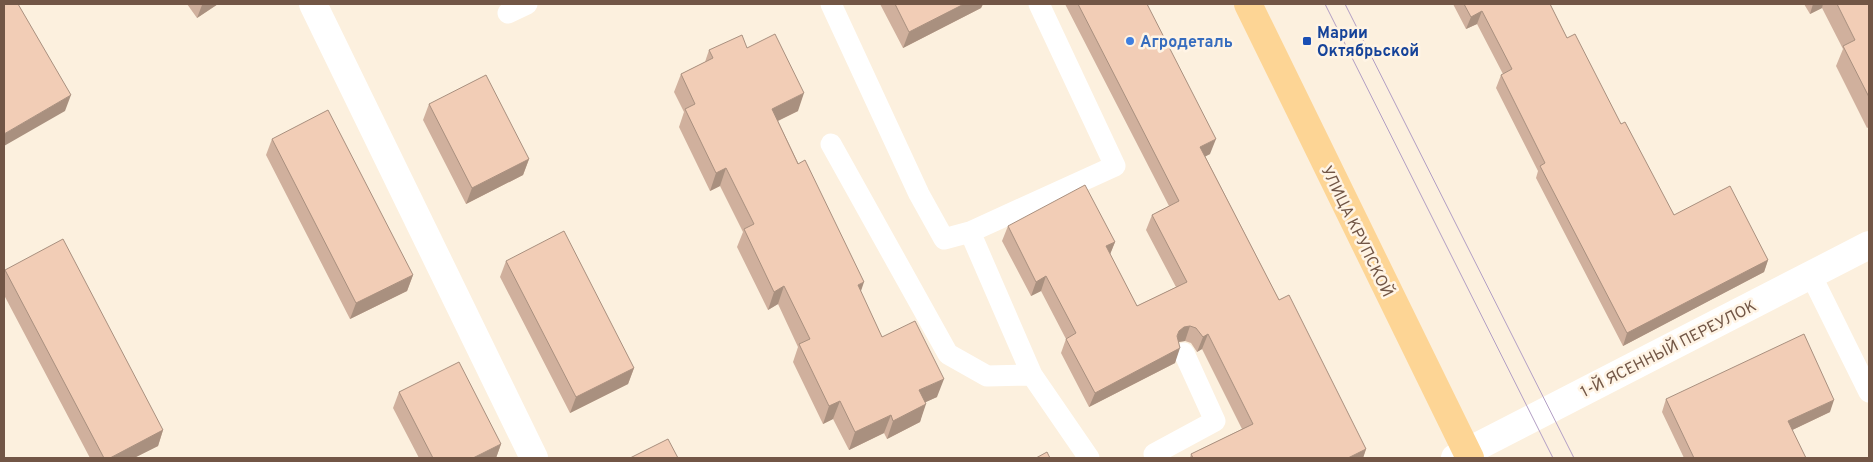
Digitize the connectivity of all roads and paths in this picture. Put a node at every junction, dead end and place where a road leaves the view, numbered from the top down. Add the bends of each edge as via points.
1 (313, 4) edge
2 (527, 4) edge
3 (831, 4) edge
4 (1039, 4) edge
5 (1248, 4) edge
6 (508, 13) dead end
7 (831, 144) dead end
8 (970, 232) junction
9 (1869, 245) edge
10 (1811, 275) junction
11 (1184, 353) dead end
12 (1032, 375) junction
13 (1869, 392) edge
14 (1464, 456) edge
15 (534, 458) edge
16 (1089, 458) edge
17 (1156, 458) edge

1 - 15 street
2 - 6 lane
3 - 8 lane via 919,194 944,239
4 - 8 lane via 1115,166
5 - 14 main road, УЛИЦА КРУПСКОЙ
7 - 12 lane via 948,354 987,376
8 - 12 lane
9 - 10 street, 1-Й ЯСЕННЫЙ ПЕРЕУЛОК
10 - 13 lane
10 - 14 street, 1-Й ЯСЕННЫЙ ПЕРЕУЛОК
11 - 17 lane via 1215,421 1154,454
12 - 16 lane

